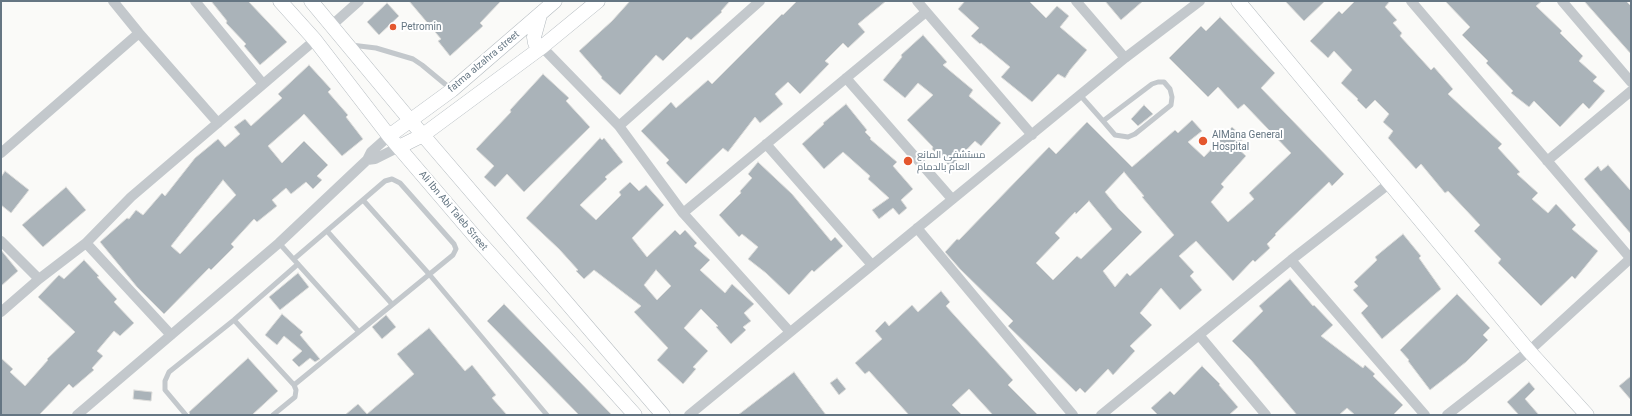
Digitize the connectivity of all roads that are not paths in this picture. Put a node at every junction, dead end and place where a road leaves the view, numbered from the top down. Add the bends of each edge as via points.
1 (113, 1) edge
2 (195, 1) edge
3 (280, 1) edge
4 (310, 1) edge
5 (360, 1) edge
6 (556, 1) edge
7 (598, 1) edge
8 (760, 1) edge
9 (916, 1) edge
10 (1076, 1) edge
11 (1200, 1) edge
12 (1238, 1) edge
13 (1411, 1) edge
14 (1562, 1) edge
15 (926, 12) junction
16 (540, 15) junction
17 (331, 26) junction
18 (139, 33) junction
19 (315, 40) junction
20 (347, 44) junction
21 (542, 47) junction
22 (1125, 58) junction
23 (846, 78) junction
24 (1631, 82) edge
25 (264, 84) junction
26 (452, 90) junction
27 (1631, 91) edge
28 (1080, 95) junction
29 (410, 120) junction
30 (1103, 121) junction
31 (218, 122) junction
32 (619, 126) junction
33 (423, 135) junction
34 (1032, 135) junction
35 (389, 136) junction
36 (766, 144) junction
37 (399, 147) junction
38 (1, 153) edge
39 (367, 160) junction
40 (1547, 161) junction
41 (1390, 182) junction
42 (952, 199) junction
43 (363, 200) junction
44 (683, 212) junction
45 (917, 228) junction
46 (327, 231) junction
47 (1, 241) edge
48 (86, 243) junction
49 (279, 243) junction
50 (1631, 258) edge
51 (294, 259) junction
52 (1291, 260) junction
53 (298, 264) junction
54 (872, 265) junction
55 (429, 274) junction
56 (39, 279) junction
57 (392, 304) junction
58 (1, 312) edge
59 (234, 320) junction
60 (359, 332) junction
61 (790, 332) junction
62 (1199, 334) junction
63 (171, 335) junction
64 (1529, 351) junction
65 (294, 385) junction
66 (1113, 411) edge
67 (77, 415) edge
68 (186, 415) edge
69 (273, 415) edge
70 (547, 415) edge
71 (635, 415) edge
72 (663, 415) edge
73 (689, 415) edge
74 (1073, 415) edge
75 (1101, 415) edge
76 (1266, 415) edge
77 (1425, 415) edge
78 (1447, 415) edge
79 (1587, 415) edge

1 - 18 street
2 - 25 street
3 - 19 street, Ali Ibn Abi Taleb Street
4 - 17 street
5 - 17 street
6 - 16 street, fatma alzahra street
7 - 21 street
8 - 32 street
9 - 15 street
10 - 22 street
11 - 22 street
12 - 41 street
13 - 40 street
14 - 24 street
15 - 23 street
15 - 34 street
16 - 21 street via 534,37 535,43
16 - 26 street, fatma alzahra street
17 - 20 street
18 - 31 street
18 - 38 street
19 - 25 street
19 - 35 street, Ali Ibn Abi Taleb Street
20 - 26 lane via 376,48 413,59
20 - 29 street
21 - 32 street
21 - 33 street
22 - 28 street
23 - 36 street
23 - 42 street
25 - 31 street
26 - 29 street, fatma alzahra street
27 - 40 street
28 - 30 lane
28 - 34 street
29 - 33 street
29 - 35 street, fatma alzahra street
30 - 30 lane via 1115,135 1128,137 1135,134 1171,105 1170,89 1164,82 1152,84
31 - 48 street via 131,197
32 - 44 street
33 - 37 street
33 - 72 street
34 - 42 street
35 - 37 street, Ali Ibn Abi Taleb Street
35 - 39 street via 371,152
36 - 44 street
36 - 54 street
37 - 39 street via 375,159
37 - 71 street, Ali Ibn Abi Taleb Street via 503,270
39 - 49 street
40 - 50 street
41 - 52 street
41 - 64 street
42 - 45 street
43 - 46 lane
43 - 55 lane
43 - 55 lane via 385,181 392,179 400,182 456,249 453,255
44 - 61 street
45 - 54 street
45 - 74 street
46 - 51 lane
46 - 57 lane
47 - 56 street
48 - 56 street
48 - 63 street
49 - 51 lane
49 - 63 street
50 - 64 street
51 - 53 lane
52 - 62 street
52 - 77 street
53 - 59 lane
53 - 60 lane
54 - 61 street
55 - 57 lane
55 - 70 lane
56 - 58 street
57 - 60 lane
59 - 65 lane
59 - 68 lane via 169,372 165,390
60 - 65 lane
61 - 73 street
62 - 66 street
62 - 76 street
63 - 67 street
64 - 78 street
64 - 79 street
65 - 69 lane via 295,397
66 - 75 street

